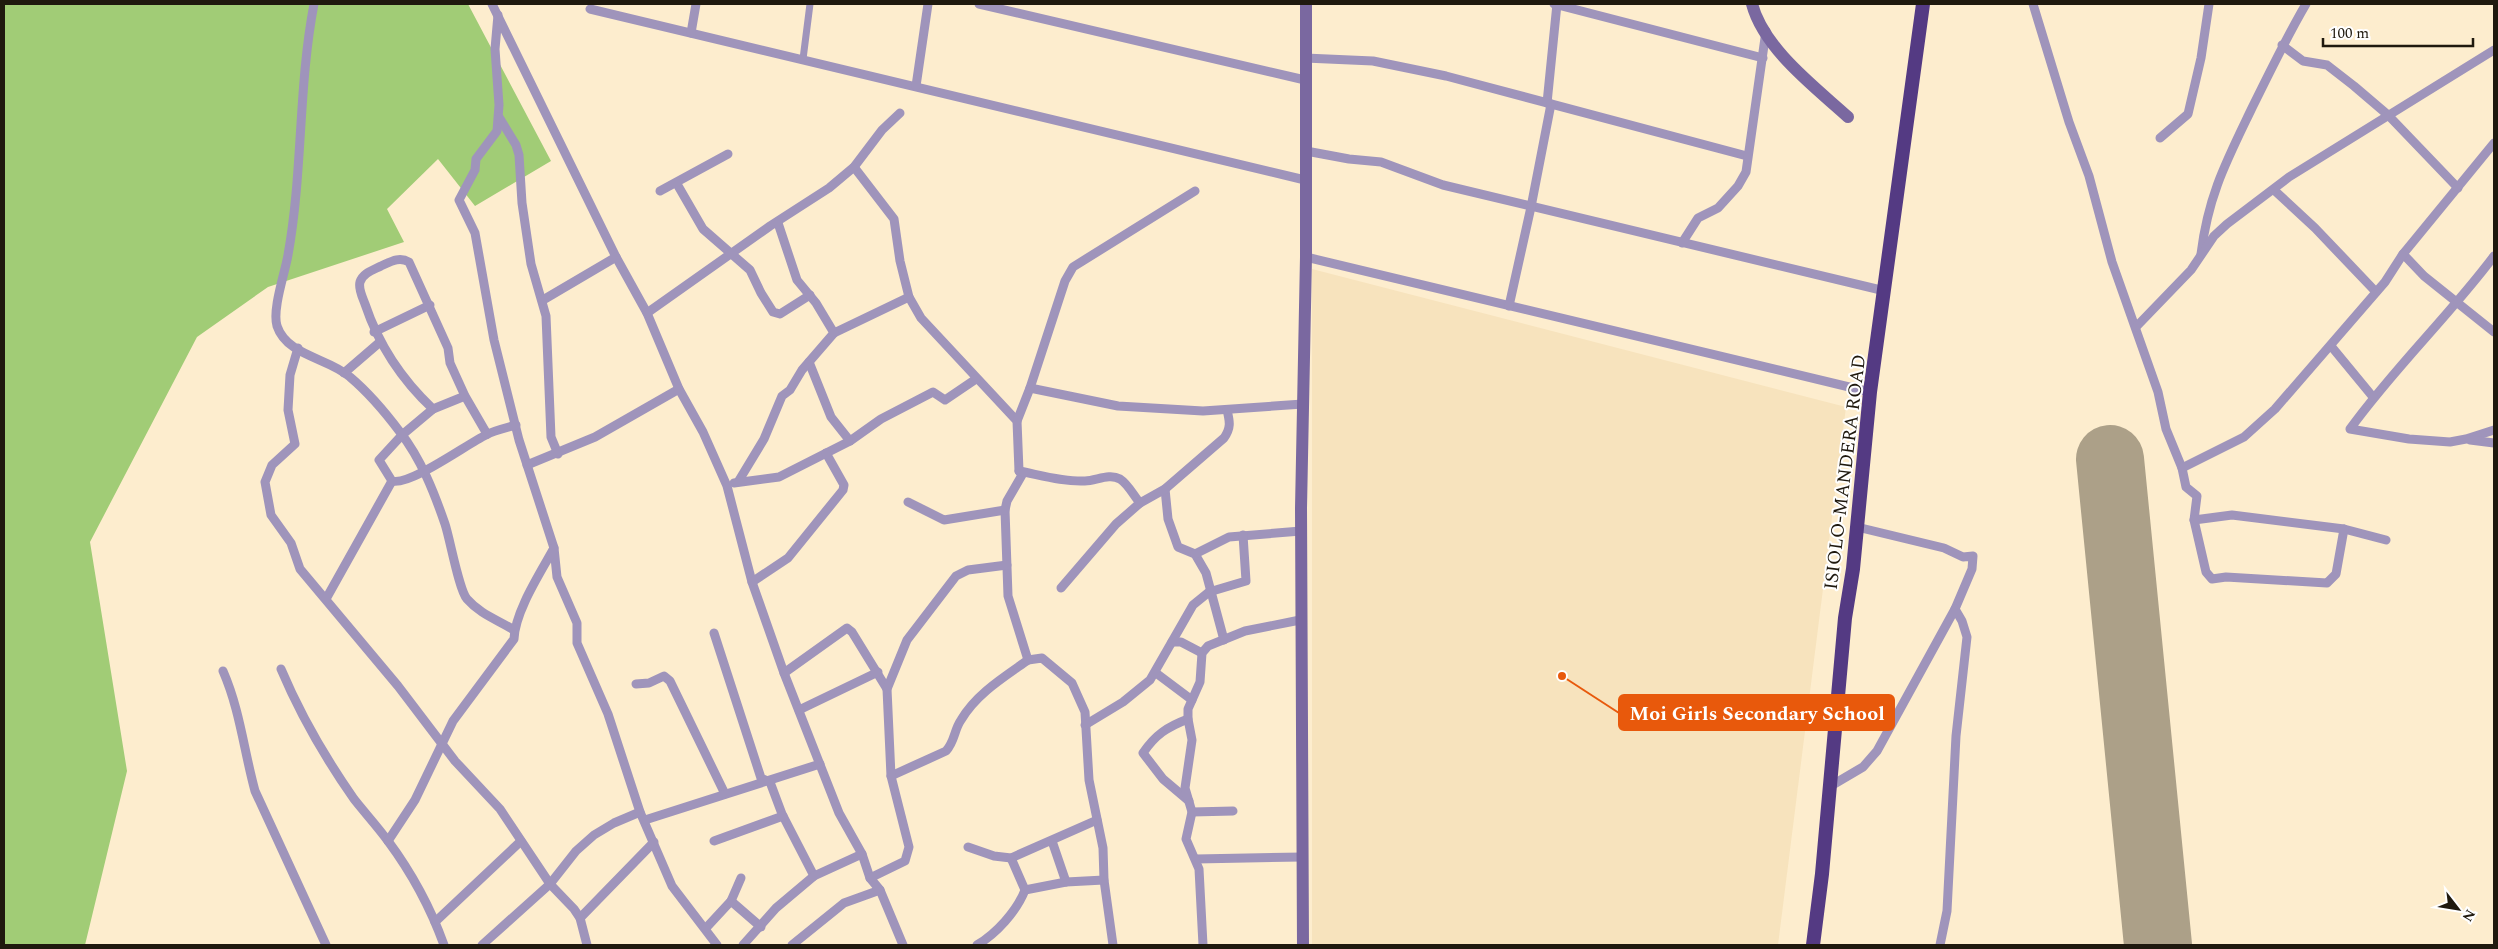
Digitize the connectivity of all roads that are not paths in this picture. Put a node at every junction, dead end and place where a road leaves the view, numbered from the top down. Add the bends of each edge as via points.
1 (314, 4) edge
2 (492, 4) edge
3 (696, 4) edge
4 (810, 4) edge
5 (928, 4) edge
6 (980, 4) edge
7 (1306, 4) edge
8 (1556, 4) edge
9 (1752, 4) edge
10 (1923, 4) edge
11 (2033, 4) edge
12 (2209, 4) edge
13 (2305, 4) edge
14 (590, 9) dead end
15 (498, 15) junction
16 (1766, 31) junction
17 (691, 33) junction
18 (2282, 45) junction
19 (2494, 50) edge
20 (1305, 58) junction
21 (1763, 58) junction
22 (803, 60) junction
23 (1305, 80) junction
24 (916, 86) junction
25 (1549, 103) junction
26 (900, 113) dead end
27 (2388, 115) junction
28 (499, 117) junction
29 (1848, 117) dead end
30 (2160, 138) dead end
31 (2494, 143) edge
32 (1306, 151) junction
33 (728, 154) dead end
34 (1747, 156) junction
35 (854, 167) junction
36 (1305, 180) junction
37 (677, 184) junction
38 (2458, 188) junction
39 (2274, 190) junction
40 (660, 191) dead end
41 (1195, 191) dead end
42 (1531, 207) junction
43 (778, 223) junction
44 (1682, 243) junction
45 (2403, 254) junction
46 (732, 255) junction
47 (2494, 256) edge
48 (616, 257) junction
49 (1306, 257) junction
50 (2201, 257) junction
51 (1886, 291) junction
52 (2376, 292) junction
53 (810, 295) junction
54 (910, 297) junction
55 (543, 300) junction
56 (2458, 302) junction
57 (430, 304) junction
58 (1509, 306) junction
59 (647, 314) junction
60 (2136, 327) junction
61 (374, 332) junction
62 (2494, 332) edge
63 (834, 334) junction
64 (380, 342) junction
65 (2331, 346) junction
66 (298, 348) junction
67 (809, 362) junction
68 (344, 372) junction
69 (976, 379) junction
70 (1030, 388) junction
71 (678, 389) junction
72 (1870, 392) junction
73 (465, 396) junction
74 (2373, 397) junction
75 (1303, 404) junction
76 (433, 409) junction
77 (1227, 410) junction
78 (1017, 421) junction
79 (516, 425) junction
80 (2494, 430) edge
81 (488, 434) junction
82 (402, 435) junction
83 (850, 440) junction
84 (2466, 440) junction
85 (2494, 443) edge
86 (826, 453) junction
87 (558, 454) junction
88 (527, 465) junction
89 (2182, 468) junction
90 (1019, 470) junction
91 (425, 472) junction
92 (392, 481) junction
93 (738, 482) junction
94 (727, 486) junction
95 (1165, 489) junction
96 (908, 502) dead end
97 (1140, 503) junction
98 (1005, 510) junction
99 (2194, 520) junction
100 (1857, 527) junction
101 (2344, 529) junction
102 (1301, 531) junction
103 (1243, 535) junction
104 (2386, 540) dead end
105 (554, 548) junction
106 (1195, 554) junction
107 (1007, 565) junction
108 (752, 582) junction
109 (1061, 588) dead end
110 (1210, 592) junction
111 (326, 599) junction
112 (1956, 609) junction
113 (1300, 620) junction
114 (514, 630) junction
115 (714, 633) dead end
116 (1224, 640) junction
117 (1172, 642) junction
118 (1202, 652) junction
119 (1028, 660) junction
120 (282, 668) dead end
121 (223, 671) dead end
122 (878, 672) junction
123 (784, 673) junction
124 (1156, 673) junction
125 (636, 684) dead end
126 (887, 689) junction
127 (1192, 700) junction
128 (799, 710) junction
129 (1188, 719) junction
130 (1086, 725) junction
131 (443, 746) junction
132 (820, 764) junction
133 (891, 776) junction
134 (770, 782) junction
135 (1829, 787) junction
136 (725, 794) junction
137 (1189, 801) junction
138 (1192, 812) junction
139 (1234, 812) dead end
140 (643, 816) junction
141 (783, 816) junction
142 (1097, 820) junction
143 (1052, 840) junction
144 (388, 841) junction
145 (521, 841) junction
146 (714, 841) dead end
147 (654, 842) junction
148 (968, 847) dead end
149 (862, 854) junction
150 (1302, 857) junction
151 (1011, 858) junction
152 (1196, 859) junction
153 (814, 876) junction
154 (741, 878) dead end
155 (870, 878) junction
156 (1104, 880) junction
157 (1066, 882) junction
158 (550, 884) junction
159 (880, 890) junction
160 (1025, 890) junction
161 (731, 901) junction
162 (580, 918) junction
163 (435, 922) junction
164 (761, 927) junction
165 (706, 928) junction
166 (980, 944) edge
167 (326, 945) edge
168 (444, 945) edge
169 (482, 945) edge
170 (587, 945) edge
171 (717, 945) edge
172 (743, 945) edge
173 (792, 945) edge
174 (904, 945) edge
175 (1113, 945) edge
176 (1203, 945) edge
177 (1302, 945) edge
178 (1813, 945) edge
179 (1940, 945) edge

1 - 66 street via 302,85 288,253 277,314 280,332
2 - 15 street
3 - 17 street
4 - 22 street
5 - 24 street
6 - 23 street
7 - 20 main road
8 - 21 street
8 - 25 street
9 - 16 main road
10 - 51 highway, ISIOLO-MANDERA ROAD
11 - 60 street via 2089,176 2112,262
12 - 30 street via 2188,114
13 - 18 street
14 - 17 street
15 - 28 street via 495,49
15 - 48 street
16 - 21 street
16 - 29 main road via 1786,59
17 - 22 street
18 - 27 street via 2303,61 2327,65
18 - 50 street via 2216,186 2204,225
19 - 27 street
20 - 23 main road
20 - 25 street via 1373,61
21 - 34 street
22 - 24 street
23 - 32 main road
24 - 36 street
25 - 34 street
25 - 42 street
26 - 35 street via 882,130
27 - 38 street
27 - 39 street via 2290,176
28 - 55 street via 520,155 522,203 531,264
28 - 79 street via 497,131 476,159 475,170 459,200 475,233 490,322
31 - 38 street
32 - 36 main road
32 - 42 street via 1381,162 1443,185
33 - 37 street
34 - 44 street via 1746,172 1738,186 1718,208 1698,218
35 - 43 street
35 - 54 street via 894,219 900,261
36 - 49 main road
37 - 40 street
37 - 46 street via 703,229
38 - 45 street
39 - 50 street via 2214,236
39 - 52 street
41 - 70 street via 1073,267 1065,281
42 - 44 street
42 - 58 street
43 - 46 street
43 - 53 street via 797,280
44 - 51 street
45 - 52 street
45 - 56 street via 2424,276
46 - 53 street via 750,270 760,293 774,312 780,314
46 - 59 street
47 - 56 street
48 - 55 street
48 - 59 street
49 - 58 street
49 - 75 main road
50 - 60 street
51 - 72 highway, ISIOLO-MANDERA ROAD
52 - 65 street
53 - 63 street
54 - 63 street
54 - 69 street via 929,328
55 - 87 street via 551,437
56 - 62 street
56 - 74 street
57 - 61 street
57 - 61 street via 409,262 404,259 370,272 362,277 360,284
57 - 73 street
58 - 72 street
59 - 71 street
60 - 89 street via 2158,392 2166,429
61 - 64 street
63 - 67 street
64 - 68 street
64 - 76 street via 402,378
65 - 74 street
65 - 89 street via 2275,409 2244,437
66 - 68 street
66 - 111 street via 290,375 288,410 294,444 272,465 265,482 275,523 291,544 300,569
67 - 83 street via 831,417
67 - 93 street via 782,396 764,439
68 - 82 street via 378,404
69 - 78 street
69 - 83 street via 945,400 933,392 881,419
70 - 77 street via 1109,405
70 - 78 street
71 - 87 street via 595,437
71 - 94 street via 703,432
72 - 100 highway, ISIOLO-MANDERA ROAD
73 - 76 street
73 - 81 street
74 - 84 street via 2350,430 2409,439
75 - 77 street
75 - 102 main road
76 - 82 street
77 - 95 street via 1229,432
78 - 90 street
79 - 81 street
79 - 88 street
80 - 84 street
81 - 91 street
82 - 91 street
82 - 92 street via 379,460
83 - 86 street
84 - 85 street
86 - 93 street via 779,477
86 - 108 street via 844,485 843,490 788,558
87 - 88 street
88 - 105 street
89 - 99 street via 2186,486 2197,496
90 - 97 street via 1064,480 1117,478
90 - 98 street via 1022,476
91 - 92 street via 398,482
91 - 114 street via 444,523 465,598 479,612
92 - 111 street
93 - 94 street
94 - 108 street
95 - 97 street
95 - 106 street via 1168,519 1178,547
96 - 98 street via 944,520
97 - 109 street via 1102,539
98 - 107 street
99 - 101 street via 2232,515
99 - 101 street via 2206,572 2212,579 2327,583 2336,574
100 - 112 street via 1944,548 1963,557 1972,556 1972,569
100 - 135 highway, ISIOLO-MANDERA ROAD
101 - 104 street
102 - 103 street
102 - 113 main road
103 - 106 street
103 - 110 street via 1246,582
105 - 114 street
105 - 140 street via 557,577 577,623 577,643 608,714
106 - 110 street via 1206,573
107 - 119 street via 1008,596
107 - 126 street via 968,570 956,576 907,640
108 - 123 street
110 - 116 street
110 - 117 street via 1186,614
111 - 131 street
112 - 135 street via 1877,751 1863,766
112 - 179 street via 1967,637 1956,736 1948,902
113 - 116 street via 1245,631
113 - 150 main road
114 - 131 street via 514,639 453,721
115 - 134 street via 761,778
116 - 118 street
117 - 118 street via 1181,642
117 - 124 street
118 - 127 street via 1200,682
119 - 130 street via 1042,658 1072,683 1082,704
119 - 133 street via 971,705 960,721 953,744 946,751
120 - 144 street via 338,776
121 - 167 street via 236,705 255,791
122 - 123 street via 847,628
122 - 126 street
122 - 128 street
123 - 128 street
124 - 127 street
124 - 130 street via 1138,691
125 - 136 street via 649,683 664,676 670,680
126 - 133 street
127 - 129 street
128 - 132 street
129 - 137 street via 1192,740 1185,788
129 - 137 street via 1162,730 1143,753 1164,779
130 - 142 street via 1089,780
131 - 144 street via 415,800
131 - 145 street via 500,809
132 - 134 street
132 - 149 street via 839,813
133 - 155 street via 909,848 905,861
134 - 136 street
134 - 141 street
135 - 178 highway, ISIOLO-MANDERA ROAD
136 - 140 street
137 - 138 street
138 - 139 street
138 - 152 street via 1186,839
140 - 147 street
140 - 158 street via 614,823 594,835 576,851
141 - 146 street
141 - 153 street
142 - 143 street
142 - 156 street via 1103,848
143 - 151 street
143 - 157 street
144 - 163 street
145 - 158 street
145 - 163 street
147 - 162 street
147 - 165 street via 672,886
148 - 151 street
149 - 153 street
149 - 155 street
150 - 152 street
150 - 177 main road
151 - 160 street
152 - 176 street via 1202,891
153 - 164 street via 776,908
154 - 161 street
155 - 159 street
156 - 157 street
156 - 175 street
157 - 160 street
158 - 162 street
158 - 169 street
159 - 173 street via 844,903
159 - 174 street
160 - 166 street via 1015,908
161 - 164 street
161 - 165 street
162 - 170 street
163 - 168 street
164 - 172 street
165 - 171 street

